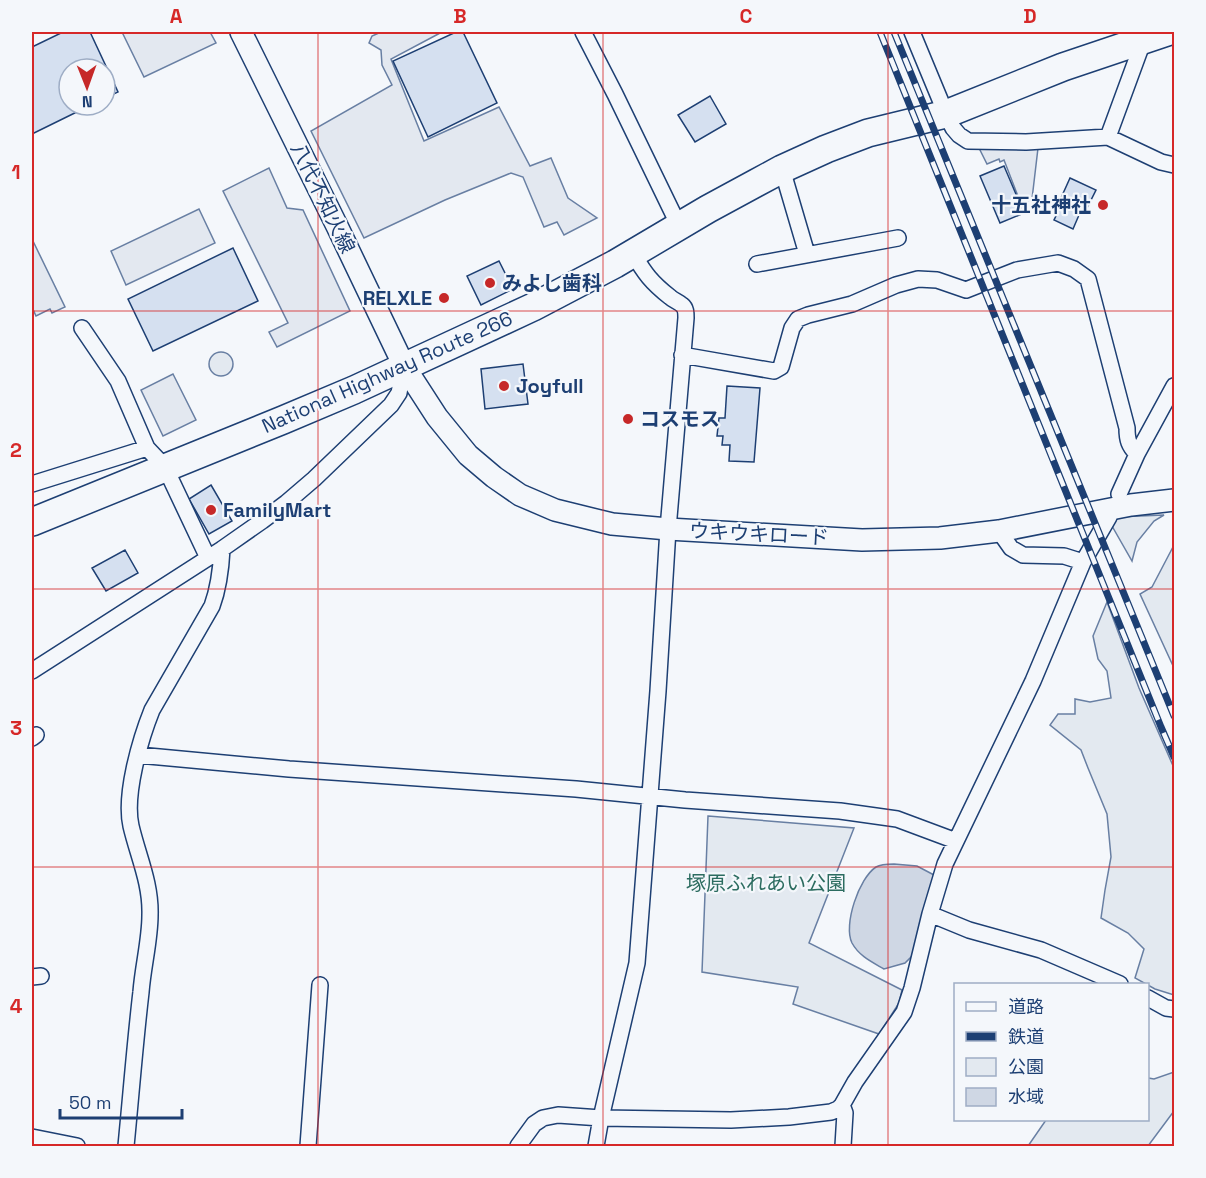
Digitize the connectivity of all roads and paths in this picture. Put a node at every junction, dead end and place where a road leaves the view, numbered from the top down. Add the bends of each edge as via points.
1 (241, 32) edge
2 (585, 32) edge
3 (912, 32) edge
4 (1153, 34) edge
5 (946, 114) junction
6 (1108, 137) junction
7 (1174, 165) edge
8 (782, 169) junction
9 (679, 226) junction
10 (898, 238) dead end
11 (633, 253) junction
12 (807, 254) junction
13 (757, 264) dead end
14 (82, 328) dead end
15 (682, 355) junction
16 (404, 366) junction
17 (1174, 386) edge
18 (1137, 454) junction
19 (156, 458) junction
20 (32, 484) edge
21 (1119, 494) dead end
22 (1174, 500) edge
23 (1109, 518) dead end
24 (32, 522) edge
25 (668, 529) junction
26 (999, 531) junction
27 (222, 549) junction
28 (208, 558) junction
29 (1083, 562) junction
30 (32, 670) edge
31 (138, 755) junction
32 (650, 796) junction
33 (957, 841) junction
34 (930, 914) junction
35 (1118, 983) edge
36 (320, 985) dead end
37 (1149, 999) edge
38 (1174, 1009) edge
39 (842, 1105) junction
40 (601, 1118) junction
41 (32, 1137) edge
42 (77, 1146) edge
43 (126, 1146) edge
44 (308, 1146) edge
45 (518, 1146) edge
46 (596, 1146) edge
47 (843, 1146) edge

1 - 16 street, 八代不知火線
2 - 9 street
3 - 5 street
4 - 5 highway, National Highway Route 266
4 - 6 street
5 - 6 street via 953,128 968,141
5 - 8 highway, National Highway Route 266 via 868,133
6 - 7 street
8 - 9 highway, National Highway Route 266
8 - 12 street
9 - 11 highway, National Highway Route 266
10 - 12 street
11 - 15 street via 653,283 686,311
11 - 16 highway, National Highway Route 266 via 533,307
12 - 13 street
14 - 19 street via 118,381
15 - 18 street via 774,371 781,367 792,328 798,319 808,315 852,304 918,279 937,280 966,290 1017,270 1058,263 1088,279 1127,439
15 - 25 street
16 - 19 highway, National Highway Route 266 via 283,420
16 - 25 street, ウキウキロード via 468,455 520,495 555,510 612,524
16 - 27 street via 399,393 391,405 286,503
17 - 18 street
18 - 21 street
19 - 20 street
19 - 24 highway, National Highway Route 266
19 - 28 street
22 - 26 street, ウキウキロード
23 - 29 street
25 - 26 street, ウキウキロード via 862,540 940,538
25 - 32 street
26 - 29 street via 1011,548 1023,555 1064,556
27 - 28 street
27 - 31 street via 218,591 212,606 152,710
28 - 30 street
29 - 33 street via 1033,681
31 - 32 street
31 - 43 street via 128,807 150,898 150,918
32 - 33 street via 897,819
32 - 40 street via 637,963
33 - 34 street via 945,864
34 - 35 street via 969,930 1041,950
34 - 39 street via 904,1012
36 - 44 street
37 - 38 street
39 - 40 street via 831,1112 754,1119
39 - 47 street
40 - 45 street via 543,1118
40 - 46 street
41 - 42 street

